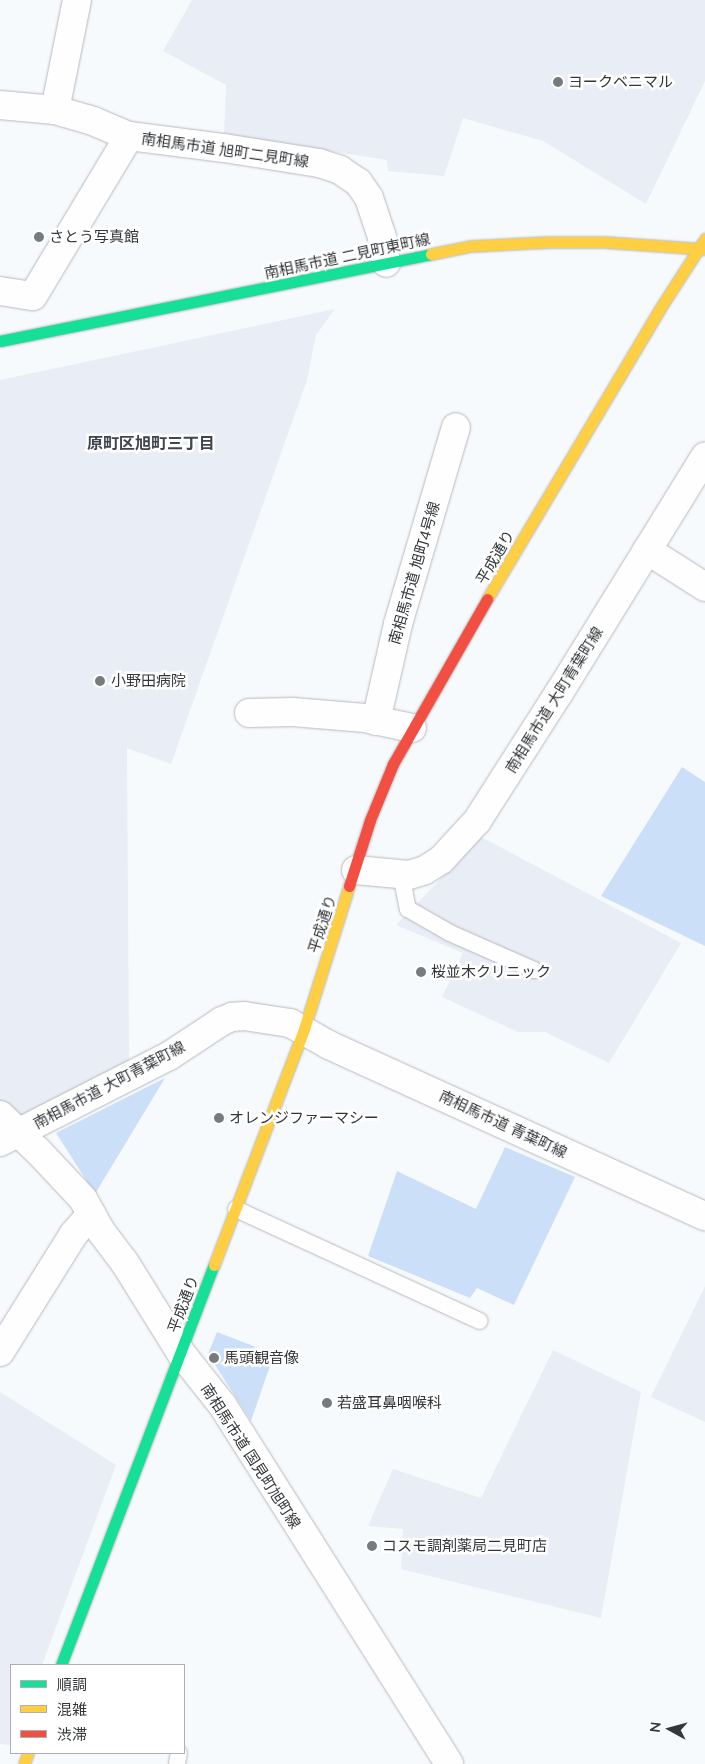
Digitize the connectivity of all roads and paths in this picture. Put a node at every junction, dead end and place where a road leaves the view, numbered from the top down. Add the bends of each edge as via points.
1 (77, 0) edge
2 (0, 105) edge
3 (55, 110) junction
4 (129, 136) junction
5 (703, 245) edge
6 (386, 263) junction
7 (0, 291) edge
8 (33, 296) junction
9 (36, 334) junction
10 (0, 341) edge
11 (456, 427) dead end
12 (705, 457) edge
13 (647, 550) junction
14 (705, 587) edge
15 (249, 713) dead end
16 (376, 721) junction
17 (412, 728) junction
18 (356, 870) junction
19 (401, 874) junction
20 (534, 970) dead end
21 (304, 1029) junction
22 (6, 1130) edge
23 (236, 1209) junction
24 (90, 1214) junction
25 (705, 1216) edge
26 (480, 1321) dead end
27 (0, 1352) edge
28 (181, 1353) junction
29 (61, 1664) edge
30 (449, 1764) edge

1 - 3 street
2 - 3 street
3 - 4 street via 94,121
4 - 6 street, 南相馬市道 旭町二見町線 via 319,163 340,170 358,182 369,198 382,237
4 - 8 street, 南相馬市道 旭町二見町線
5 - 6 street, 南相馬市道 二見町東町線 via 604,242 500,244 471,246
5 - 17 street, 平成通り via 649,327
6 - 9 street, 南相馬市道 二見町東町線
7 - 8 street
8 - 9 street
9 - 10 street, 南相馬市道 二見町東町線
11 - 16 street, 南相馬市道 旭町4号線 via 398,624
12 - 13 street, 南相馬市道 大町青葉町線
13 - 14 street
13 - 19 street, 南相馬市道 大町青葉町線 via 476,822 441,860 409,876
15 - 16 street via 293,712
16 - 17 street
17 - 18 street, 平成通り via 370,820
18 - 19 street, 南相馬市道 大町青葉町線
18 - 21 street, 平成通り
19 - 20 lane via 408,909 450,933
21 - 22 street, 南相馬市道 大町青葉町線 via 275,1020 232,1017 170,1056
21 - 23 street, 平成通り
21 - 25 street, 南相馬市道 青葉町線 via 328,1045
22 - 24 street, 南相馬市道 国見町旭町線 via 83,1199
23 - 26 lane
23 - 28 street, 平成通り
24 - 27 street via 73,1235
24 - 28 street, 南相馬市道 国見町旭町線
28 - 29 street, 平成通り
28 - 30 street, 南相馬市道 国見町旭町線 via 223,1406

